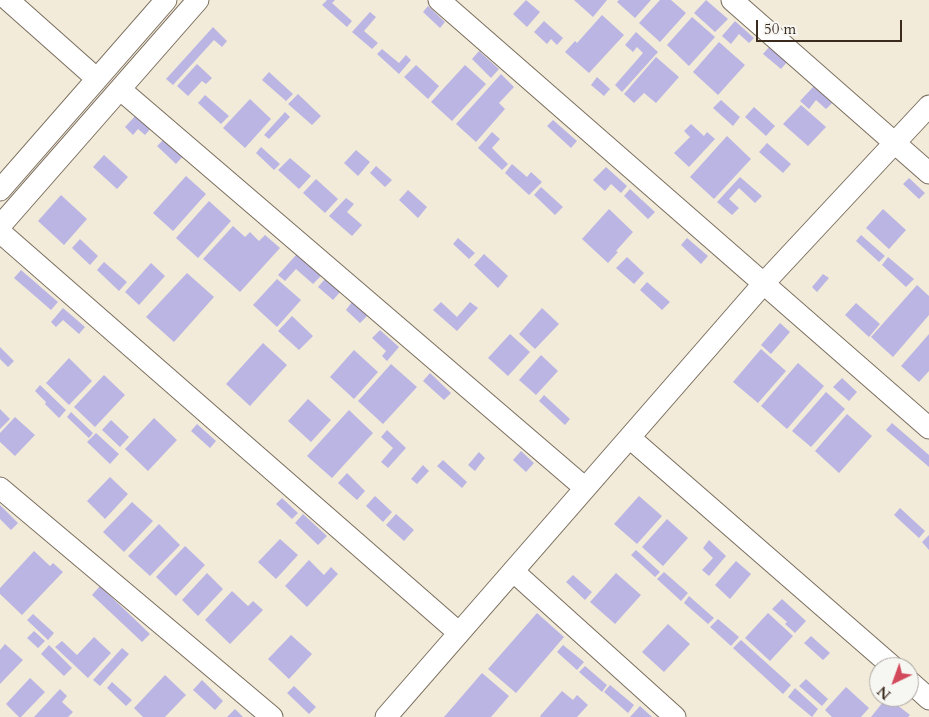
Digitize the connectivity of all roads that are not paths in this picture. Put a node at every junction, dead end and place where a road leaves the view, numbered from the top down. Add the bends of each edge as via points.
1 (8, 0) edge
2 (166, 0) edge
3 (198, 0) edge
4 (439, 0) edge
5 (732, 0) edge
6 (97, 78) junction
7 (120, 90) junction
8 (929, 106) edge
9 (894, 142) junction
10 (929, 174) edge
11 (0, 190) edge
12 (0, 226) edge
13 (0, 232) edge
14 (764, 284) junction
15 (929, 428) edge
16 (630, 438) junction
17 (0, 488) edge
18 (586, 488) junction
19 (513, 572) junction
20 (459, 633) junction
21 (882, 657) edge
22 (919, 690) edge
23 (929, 698) edge
24 (272, 717) edge
25 (386, 717) edge
26 (675, 717) edge

1 - 6 street
2 - 6 street
3 - 7 street
4 - 14 street
5 - 9 street
6 - 11 street
7 - 12 street
7 - 18 street
8 - 9 street
9 - 10 street
9 - 14 street
13 - 20 street
14 - 15 street
14 - 16 street
16 - 18 street
16 - 21 street
17 - 24 street
18 - 19 street
19 - 20 street
19 - 26 street
20 - 25 street
22 - 23 street

